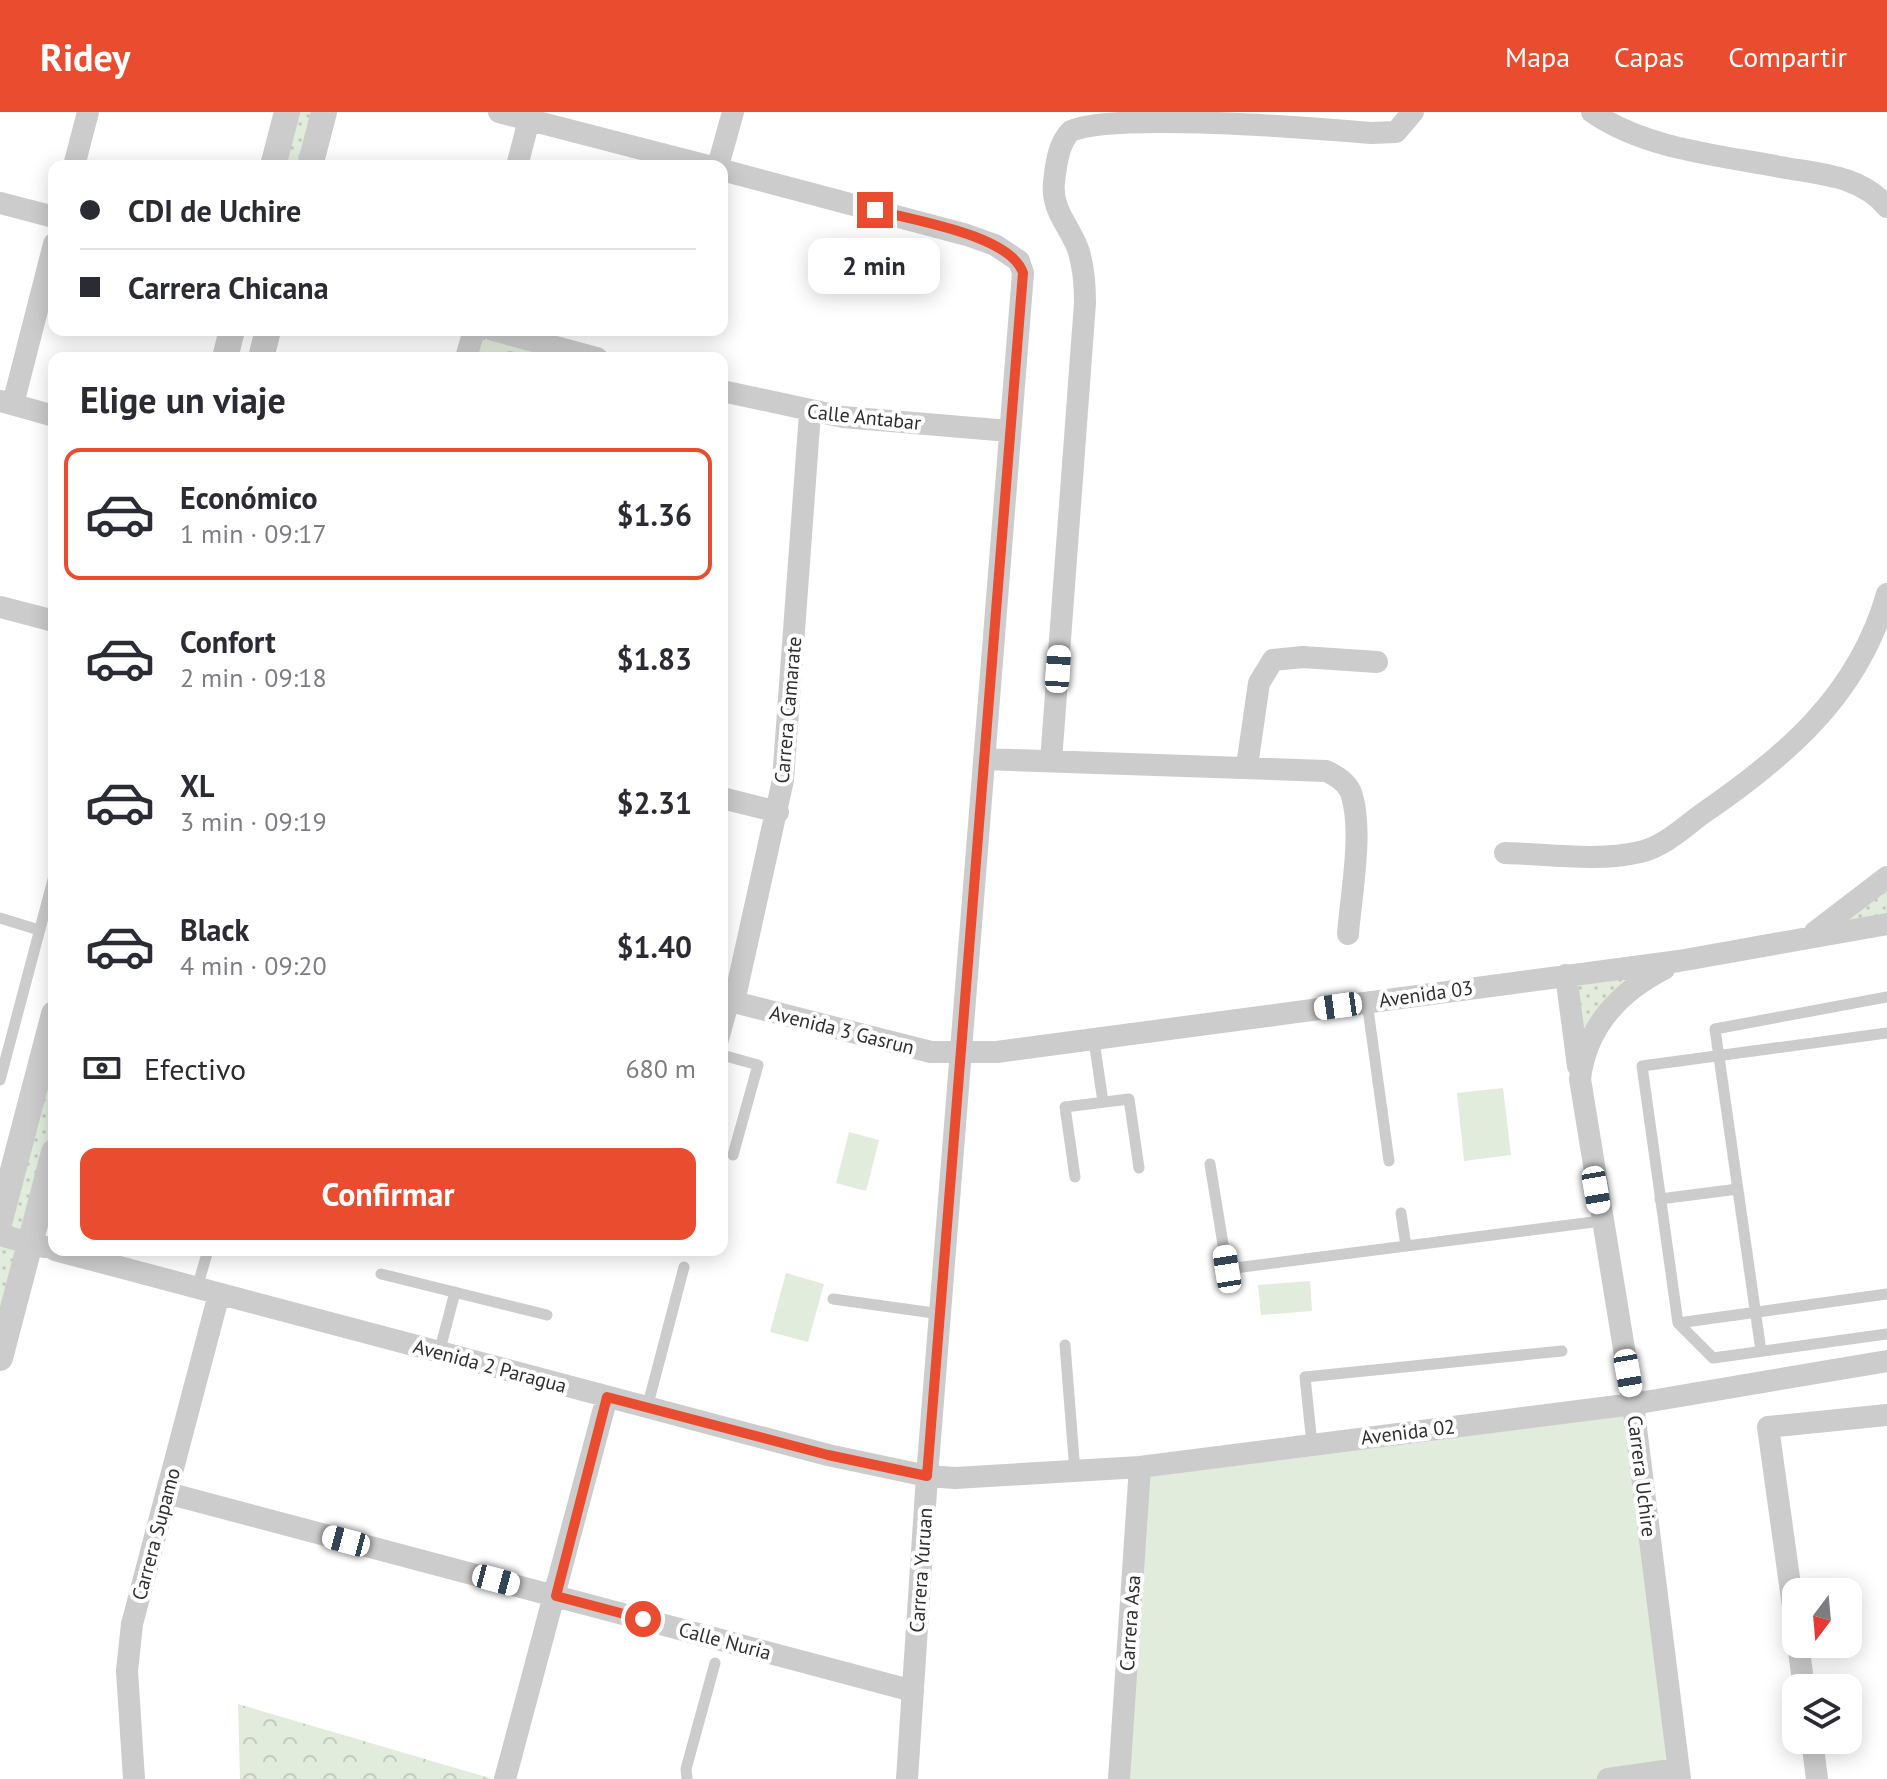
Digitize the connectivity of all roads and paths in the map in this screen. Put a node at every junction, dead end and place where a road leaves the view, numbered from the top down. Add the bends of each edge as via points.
1 (88, 112) edge
2 (287, 112) edge
3 (324, 112) edge
4 (499, 112) edge
5 (733, 112) edge
6 (1413, 112) edge
7 (1592, 112) edge
8 (530, 116) edge
9 (76, 160) edge
10 (275, 160) edge
11 (312, 160) edge
12 (519, 160) edge
13 (687, 160) edge
14 (722, 160) edge
15 (728, 170) edge
16 (0, 203) edge
17 (1887, 207) edge
18 (48, 215) edge
19 (48, 264) edge
20 (515, 336) edge
21 (575, 352) edge
22 (728, 392) edge
23 (6, 403) edge
24 (810, 413) junction
25 (48, 414) edge
26 (1009, 431) junction
27 (1887, 594) edge
28 (0, 607) edge
29 (48, 619) edge
30 (1377, 662) dead end
31 (984, 759) junction
32 (1051, 761) junction
33 (1247, 766) junction
34 (728, 800) edge
35 (778, 812) junction
36 (1505, 853) dead end
37 (1887, 877) edge
38 (48, 898) edge
39 (0, 918) edge
40 (1887, 924) edge
41 (39, 930) junction
42 (1348, 934) dead end
43 (1806, 939) junction
44 (1679, 961) junction
45 (1566, 975) junction
46 (1887, 997) edge
47 (728, 1000) edge
48 (1367, 1002) junction
49 (1887, 1033) edge
50 (48, 1037) edge
51 (1094, 1041) junction
52 (963, 1054) junction
53 (1719, 1055) junction
54 (728, 1057) edge
55 (2, 1059) edge
56 (1580, 1079) junction
57 (0, 1080) edge
58 (1103, 1102) junction
59 (733, 1155) dead end
60 (1389, 1161) dead end
61 (1210, 1164) dead end
62 (1139, 1168) dead end
63 (1075, 1177) dead end
64 (1738, 1189) junction
65 (1660, 1199) junction
66 (1401, 1213) dead end
67 (0, 1220) edge
68 (1601, 1221) junction
69 (48, 1224) edge
70 (0, 1235) edge
71 (1406, 1246) junction
72 (46, 1248) edge
73 (76, 1256) edge
74 (208, 1256) edge
75 (684, 1267) dead end
76 (381, 1274) dead end
77 (208, 1291) junction
78 (455, 1292) junction
79 (1887, 1294) edge
80 (833, 1299) dead end
81 (1755, 1312) junction
82 (941, 1314) junction
83 (547, 1315) dead end
84 (1678, 1323) junction
85 (1887, 1334) edge
86 (1065, 1345) dead end
87 (1562, 1351) dead end
88 (1761, 1351) junction
89 (439, 1353) junction
90 (0, 1358) edge
91 (1887, 1361) edge
92 (607, 1397) junction
93 (1633, 1404) junction
94 (647, 1408) junction
95 (1887, 1415) edge
96 (1312, 1444) junction
97 (1140, 1467) junction
98 (1075, 1472) junction
99 (927, 1476) junction
100 (167, 1493) junction
101 (1789, 1578) edge
102 (556, 1596) junction
103 (715, 1663) dead end
104 (913, 1691) junction
105 (1814, 1754) edge
106 (1679, 1774) edge
107 (1621, 1778) edge
108 (134, 1779) edge
109 (505, 1779) edge
110 (687, 1779) edge
111 (907, 1779) edge
112 (1119, 1779) edge
113 (1817, 1779) edge

1 - 9 street
2 - 10 street
3 - 11 street
4 - 8 street
5 - 14 street
6 - 32 street via 1396,132 1168,113 1091,123 1074,128 1064,139 1054,184 1055,207 1084,268 1085,303
7 - 17 street via 1617,128 1657,142 1856,182
8 - 12 street
8 - 13 street
15 - 26 street, Carrera Yuruan via 967,235 1019,261 1022,296
16 - 18 street
19 - 23 street
20 - 21 street
22 - 24 street, Calle Antabar
23 - 25 street
24 - 26 street, Calle Antabar
24 - 35 street, Carrera Camarate
26 - 31 street, Carrera Yuruan
27 - 36 street via 1876,626 1834,703 1762,771 1668,839 1638,853
28 - 29 street
30 - 33 street via 1273,660 1259,683
31 - 32 street
31 - 52 street, Carrera Yuruan
32 - 33 street
33 - 42 street via 1326,771 1352,794 1355,830
34 - 35 street
35 - 47 street, Carrera Camarate
37 - 43 street
38 - 41 lane
39 - 41 lane
40 - 43 street, Avenida 03
41 - 55 lane
43 - 44 street, Avenida 03
44 - 45 street, Avenida 03
44 - 56 street, Carrera Uchire via 1642,980 1603,1018 1582,1059
45 - 48 street, Avenida 03
45 - 56 street, Carrera Uchire
46 - 53 lane via 1715,1029
47 - 52 street, Avenida 3 Gasrun via 901,1046
48 - 51 street, Avenida 03
48 - 60 lane
49 - 53 lane
50 - 67 street
51 - 52 street, Avenida 03
51 - 58 lane
52 - 82 street, Carrera Yuruan
53 - 64 lane
53 - 65 lane via 1642,1066
54 - 59 lane via 758,1065
55 - 57 lane
56 - 68 street, Carrera Uchire
58 - 62 lane via 1129,1099
58 - 63 lane via 1065,1107
61 - 71 lane via 1227,1269
64 - 65 lane
64 - 81 lane
65 - 84 lane
66 - 71 lane
68 - 71 lane
68 - 93 street, Carrera Uchire
69 - 72 street
70 - 72 street, Avenida 2 Paragua
72 - 90 street
73 - 77 street, Avenida 2 Paragua
74 - 77 lane
75 - 94 lane
76 - 78 lane
77 - 89 street, Avenida 2 Paragua
77 - 100 street, Carrera Supamo
78 - 83 lane
78 - 89 lane
79 - 81 lane
80 - 82 lane
81 - 84 lane
81 - 88 lane
82 - 99 street, Carrera Yuruan
84 - 88 lane via 1713,1358
85 - 88 lane
86 - 98 lane
87 - 96 lane via 1305,1377
89 - 92 street, Avenida 2 Paragua
91 - 93 street, Avenida 02
92 - 94 street, Avenida 2 Paragua
92 - 102 street
93 - 96 street, Avenida 02
93 - 106 street, Carrera Uchire
94 - 99 street, Avenida 2 Paragua
95 - 101 street via 1768,1427
96 - 97 street, Avenida 02
97 - 98 street, Avenida 02
97 - 112 street, Carrera Asa
98 - 99 street, Avenida 02
99 - 104 street, Carrera Yuruan
100 - 102 street, Calle Nuria
100 - 108 street, Carrera Supamo via 129,1648
102 - 104 street, Calle Nuria
102 - 109 street
103 - 110 lane
104 - 111 street, Carrera Yuruan
105 - 113 street
106 - 107 street

